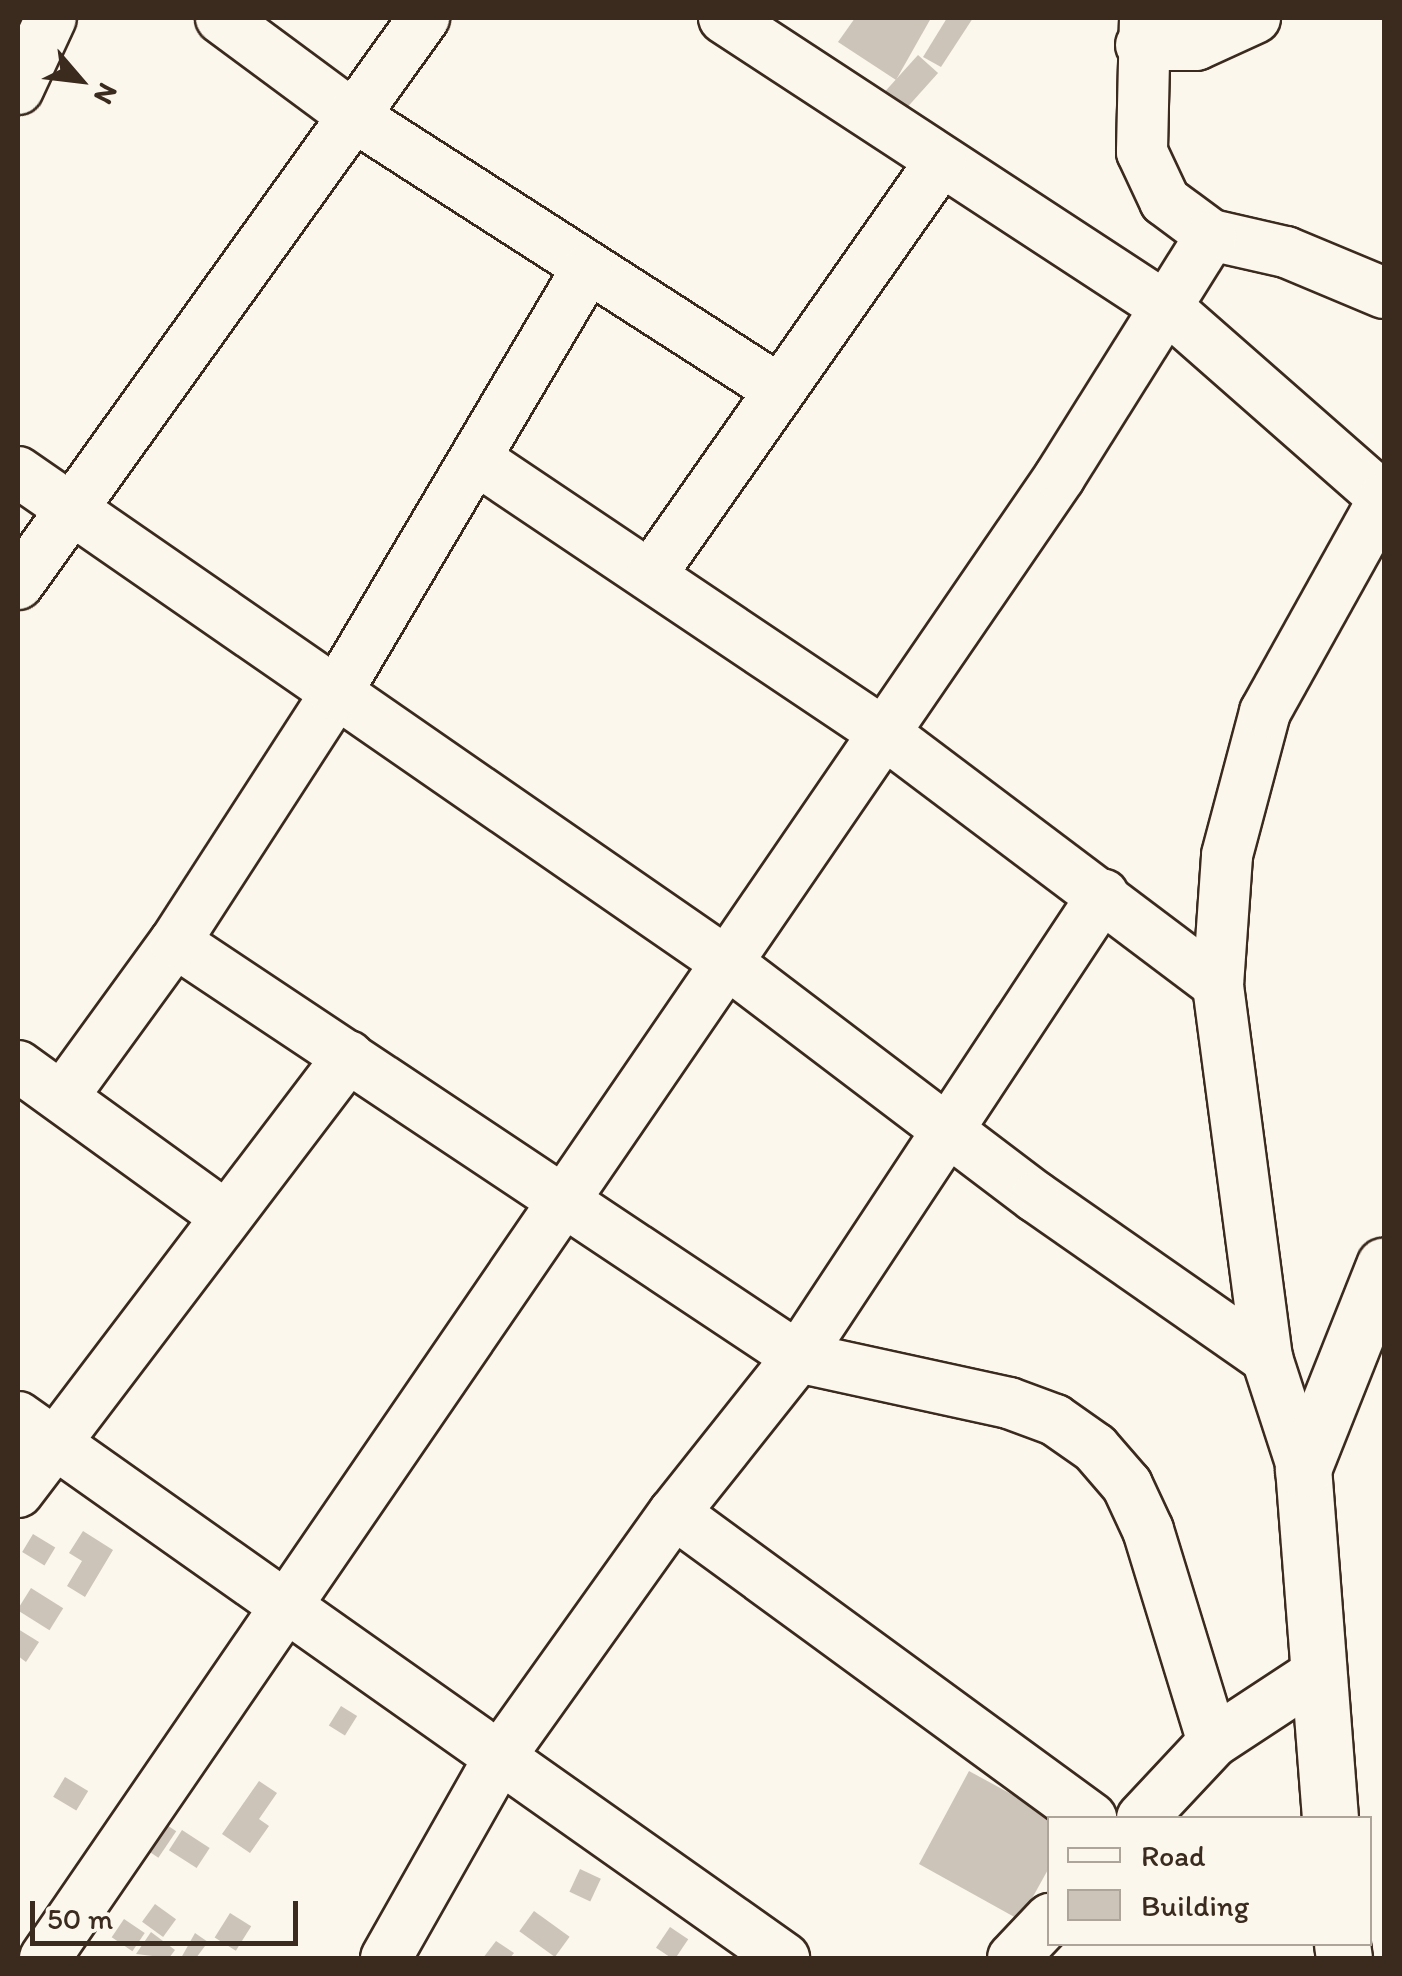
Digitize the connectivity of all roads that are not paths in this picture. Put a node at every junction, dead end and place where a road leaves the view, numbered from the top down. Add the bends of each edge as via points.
1 (51, 18) edge
2 (221, 18) edge
3 (424, 18) edge
4 (724, 18) edge
5 (1256, 18) edge
6 (1143, 31) edge
7 (20, 82) edge
8 (352, 115) junction
9 (941, 161) junction
10 (1211, 235) junction
11 (586, 270) junction
12 (1384, 293) edge
13 (1170, 310) junction
14 (778, 389) junction
15 (476, 459) junction
16 (18, 472) edge
17 (1384, 498) edge
18 (69, 508) junction
19 (652, 573) junction
20 (18, 584) edge
21 (335, 695) junction
22 (884, 733) junction
23 (1104, 895) junction
24 (175, 942) junction
25 (726, 962) junction
26 (1218, 985) junction
27 (349, 1056) junction
28 (18, 1066) edge
29 (63, 1096) junction
30 (949, 1131) junction
31 (564, 1195) junction
32 (225, 1216) junction
33 (1384, 1265) edge
34 (798, 1357) junction
35 (1267, 1358) junction
36 (37, 1430) edge
37 (1303, 1469) junction
38 (18, 1492) edge
39 (674, 1513) junction
40 (284, 1610) junction
41 (1315, 1676) junction
42 (1213, 1742) junction
43 (499, 1758) junction
44 (1088, 1816) edge
45 (1144, 1816) edge
46 (1330, 1816) edge
47 (1047, 1922) edge
48 (44, 1958) edge
49 (386, 1958) edge
50 (784, 1958) edge
51 (1013, 1958) edge

1 - 7 street
2 - 8 street
3 - 8 street
4 - 9 street
5 - 6 street via 1196,44
6 - 10 street via 1142,152 1165,200
8 - 11 street
8 - 18 street
9 - 13 street
9 - 14 street
10 - 12 street via 1286,252
10 - 13 street
11 - 14 street
11 - 15 street
13 - 17 street
13 - 22 street
14 - 19 street
15 - 19 street
15 - 21 street
16 - 18 street
17 - 26 street via 1265,712 1226,855
18 - 20 street
18 - 21 street
19 - 22 street
21 - 24 street
21 - 25 street
22 - 23 street
22 - 25 street
23 - 26 street
23 - 30 street
24 - 27 street
24 - 29 street
25 - 30 street
25 - 31 street
26 - 35 street
27 - 31 street
27 - 32 street
28 - 29 street
29 - 32 street
30 - 34 street
30 - 35 street
31 - 34 street
31 - 40 street
32 - 36 street
33 - 37 highway
34 - 39 street
34 - 42 street via 1009,1403 1055,1420 1095,1448 1127,1485 1148,1530
35 - 37 street
36 - 38 street
36 - 40 street
37 - 41 highway
39 - 43 street
39 - 44 street
40 - 43 street
40 - 48 street
41 - 42 street
41 - 46 highway
42 - 45 street
43 - 49 street
43 - 50 street
47 - 51 street

